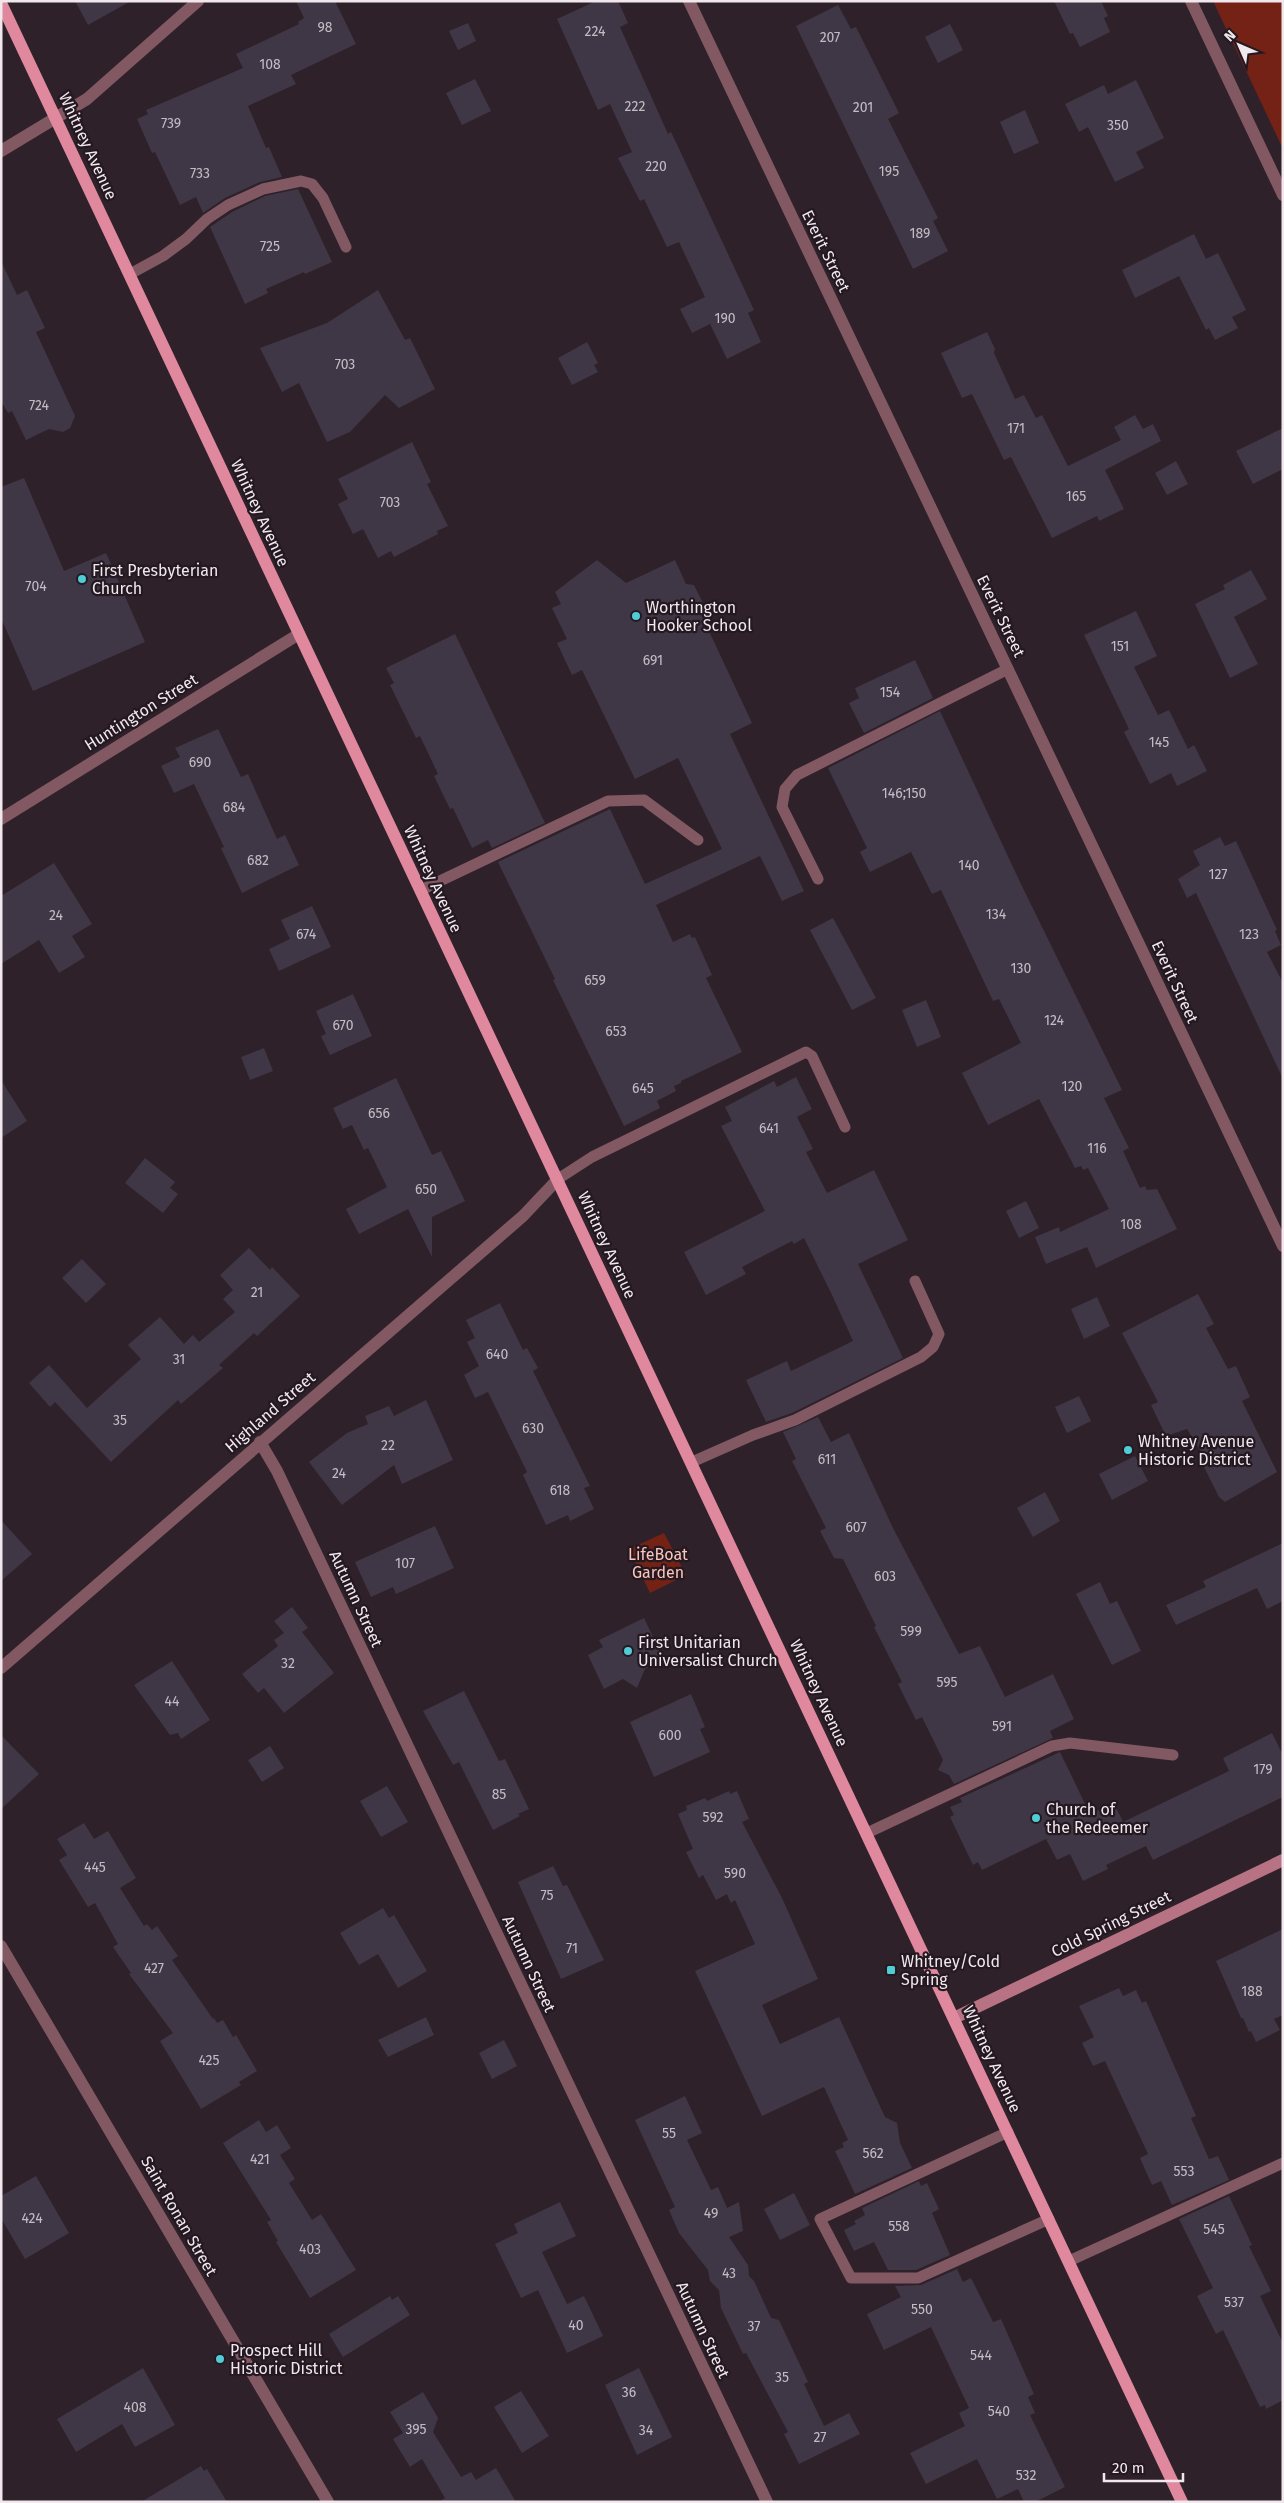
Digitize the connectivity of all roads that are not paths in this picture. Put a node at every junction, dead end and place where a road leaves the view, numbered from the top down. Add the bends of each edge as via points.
1 (198, 1) edge
2 (689, 1) edge
3 (1191, 1) edge
4 (1, 3) edge
5 (57, 118) junction
6 (1, 152) edge
7 (1283, 195) edge
8 (346, 247) dead end
9 (130, 274) junction
10 (299, 634) junction
11 (1008, 669) junction
12 (1, 819) edge
13 (698, 840) dead end
14 (818, 879) dead end
15 (421, 890) junction
16 (845, 1127) dead end
17 (558, 1179) junction
18 (1283, 1246) edge
19 (915, 1281) dead end
20 (260, 1442) junction
21 (692, 1462) junction
22 (1, 1668) edge
23 (1173, 1756) dead end
24 (867, 1833) junction
25 (1283, 1860) edge
26 (1, 1946) edge
27 (954, 2018) junction
28 (1008, 2132) junction
29 (1283, 2163) edge
30 (1049, 2219) junction
31 (1069, 2261) junction
32 (328, 2502) edge
33 (767, 2502) edge
34 (1182, 2502) edge

1 - 5 street via 87,99
2 - 11 street, Everit Street
3 - 7 street
4 - 5 main road, Whitney Avenue
5 - 6 street
5 - 9 main road, Whitney Avenue
8 - 9 lane via 323,198 312,184 301,181 263,189 228,205 206,219 163,256
9 - 10 main road, Whitney Avenue
10 - 12 street, Huntington Street
10 - 15 main road, Whitney Avenue
11 - 14 lane via 797,775 786,788 782,807
11 - 18 street, Everit Street
13 - 15 lane via 644,800 608,801
15 - 17 main road, Whitney Avenue
16 - 17 lane via 812,1056 806,1052 592,1157
17 - 20 street, Highland Street via 523,1216
17 - 21 main road, Whitney Avenue
19 - 21 lane via 939,1334 933,1347 921,1357 795,1420
20 - 22 street, Highland Street
20 - 33 street, Autumn Street via 277,1471
21 - 24 main road, Whitney Avenue
23 - 24 lane via 1070,1744 1052,1746
24 - 27 main road, Whitney Avenue
25 - 27 street, Cold Spring Street
26 - 32 street, Saint Ronan Street
27 - 28 main road, Whitney Avenue
28 - 30 main road, Whitney Avenue
28 - 30 lane via 820,2219 851,2278 918,2278
29 - 31 lane
30 - 31 main road, Whitney Avenue
31 - 34 main road, Whitney Avenue

